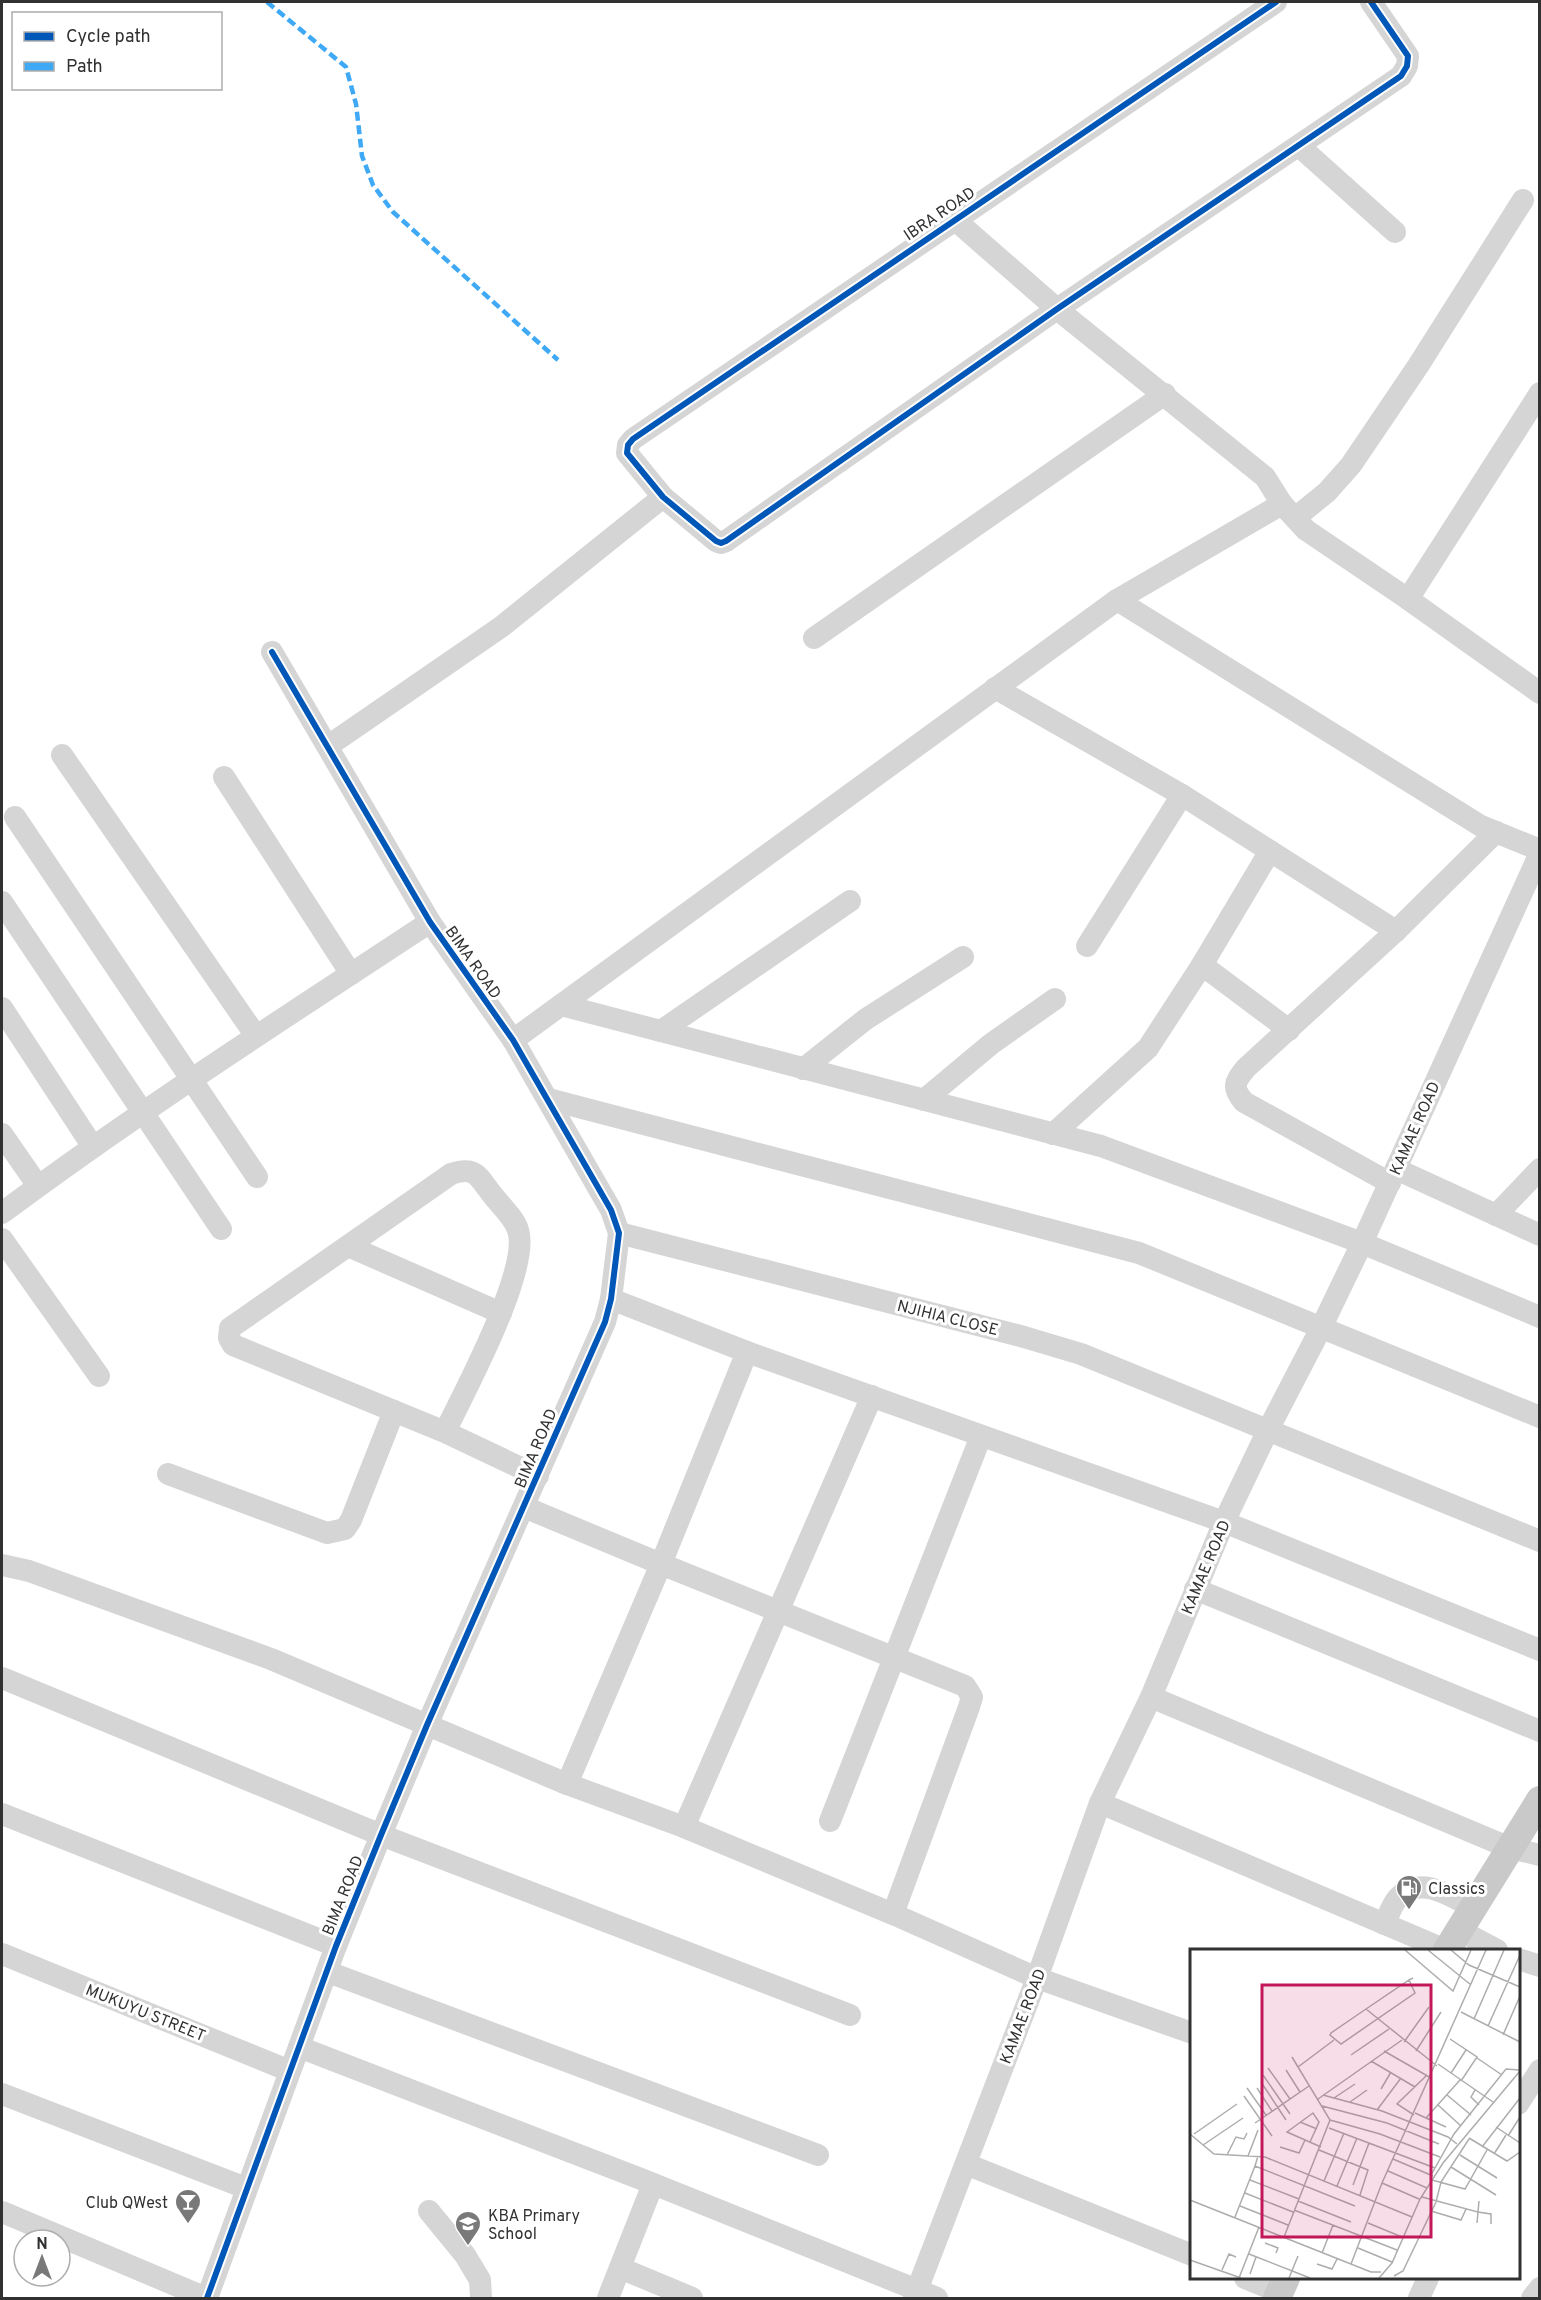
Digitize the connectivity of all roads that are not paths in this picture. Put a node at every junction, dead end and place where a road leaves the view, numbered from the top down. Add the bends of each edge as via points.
1 (1276, 2) edge
2 (1371, 2) edge
3 (1299, 146) junction
4 (1523, 200) dead end
5 (954, 219) junction
6 (1395, 232) dead end
7 (1057, 309) junction
8 (1539, 393) edge
9 (1165, 394) junction
10 (663, 497) junction
11 (1289, 511) junction
12 (1408, 599) junction
13 (1118, 600) junction
14 (814, 638) dead end
15 (273, 652) dead end
16 (995, 688) junction
17 (1539, 693) edge
18 (328, 746) junction
19 (62, 755) dead end
20 (224, 777) dead end
21 (1182, 795) junction
22 (15, 817) dead end
23 (1496, 832) junction
24 (1270, 851) junction
25 (1539, 851) edge
26 (850, 901) dead end
27 (2, 902) edge
28 (430, 922) junction
29 (1396, 931) junction
30 (1087, 946) dead end
31 (963, 957) dead end
32 (1202, 965) junction
33 (351, 974) junction
34 (1055, 999) dead end
35 (561, 1005) junction
36 (2, 1008) edge
37 (1289, 1030) junction
38 (661, 1031) junction
39 (256, 1036) junction
40 (513, 1040) junction
41 (803, 1069) junction
42 (193, 1081) junction
43 (548, 1099) junction
44 (924, 1100) junction
45 (144, 1113) junction
46 (2, 1134) edge
47 (1053, 1134) junction
48 (93, 1147) junction
49 (1539, 1168) edge
50 (1393, 1176) junction
51 (257, 1177) dead end
52 (38, 1186) junction
53 (2, 1213) edge
54 (1496, 1215) junction
55 (221, 1229) dead end
56 (618, 1233) junction
57 (1539, 1235) edge
58 (2, 1239) edge
59 (1362, 1243) junction
60 (348, 1246) junction
61 (611, 1299) junction
62 (501, 1313) junction
63 (1539, 1317) edge
64 (1321, 1328) junction
65 (747, 1352) junction
66 (99, 1376) dead end
67 (872, 1396) junction
68 (394, 1411) junction
69 (1539, 1417) edge
70 (1268, 1430) junction
71 (445, 1432) junction
72 (981, 1436) junction
73 (168, 1474) dead end
74 (538, 1476) junction
75 (524, 1507) junction
76 (1224, 1522) junction
77 (1539, 1540) edge
78 (661, 1564) junction
79 (2, 1565) edge
80 (1195, 1589) junction
81 (778, 1612) junction
82 (1539, 1650) edge
83 (893, 1659) junction
84 (2, 1678) edge
85 (1151, 1697) junction
86 (427, 1725) junction
87 (1539, 1731) edge
88 (567, 1784) junction
89 (1539, 1800) edge
90 (1100, 1803) junction
91 (2, 1814) edge
92 (830, 1821) dead end
93 (684, 1827) junction
94 (381, 1835) junction
95 (1510, 1848) junction
96 (1539, 1855) edge
97 (892, 1914) junction
98 (1384, 1924) junction
99 (1456, 1934) edge
100 (336, 1946) junction
101 (1494, 1949) edge
102 (2, 1954) edge
103 (1520, 1960) edge
104 (1539, 1966) edge
105 (328, 1972) junction
106 (1037, 1978) junction
107 (850, 2015) dead end
108 (1190, 2032) edge
109 (299, 2047) junction
110 (1539, 2070) edge
111 (290, 2071) junction
112 (2, 2094) edge
113 (1520, 2101) edge
114 (818, 2155) dead end
115 (966, 2163) junction
116 (653, 2184) junction
117 (246, 2188) junction
118 (429, 2211) dead end
119 (2, 2212) edge
120 (1190, 2256) edge
121 (620, 2268) junction
122 (1251, 2279) edge
123 (1427, 2279) edge
124 (1539, 2288) edge
125 (1281, 2289) edge
126 (923, 2296) edge
127 (206, 2298) edge
128 (481, 2298) edge
129 (608, 2298) edge
130 (692, 2298) edge
131 (1419, 2298) edge
132 (1532, 2298) edge

1 - 5 street, IBRA ROAD
2 - 3 street via 1408,56 1407,66 1401,76
3 - 6 street
3 - 7 street
4 - 11 street via 1351,465 1327,492
5 - 7 street
5 - 10 street, IBRA ROAD via 633,439 627,453
7 - 9 street
7 - 10 street via 726,541 716,541
8 - 12 street
9 - 11 street via 1265,477
9 - 14 street
10 - 18 street via 501,627
11 - 12 street via 1314,536
11 - 13 street
12 - 17 street
13 - 16 street
13 - 23 street via 1379,764
15 - 18 street, BIMA ROAD
16 - 21 street
16 - 35 street
18 - 28 street, BIMA ROAD
19 - 39 street
20 - 33 street
21 - 24 street
21 - 30 street
22 - 42 street
23 - 25 street
23 - 29 street
24 - 29 street
24 - 32 street
25 - 50 street, KAMAE ROAD
26 - 38 street
27 - 45 street
28 - 33 street
28 - 40 street, BIMA ROAD
29 - 37 street
31 - 41 street via 866,1020
32 - 37 street
32 - 47 street via 1148,1048
33 - 39 street
34 - 44 street via 991,1044
35 - 38 street
35 - 40 street
36 - 48 street
37 - 50 street via 1246,1068 1238,1078 1236,1093 1244,1102
38 - 41 street
39 - 42 street
40 - 43 street, BIMA ROAD
41 - 44 street
42 - 45 street
42 - 51 street
43 - 56 street, BIMA ROAD via 611,1210
43 - 64 street via 1131,1251
44 - 47 street
45 - 48 street
45 - 55 street
46 - 52 street
47 - 59 street via 1101,1146
48 - 52 street
49 - 54 street
50 - 54 street
50 - 59 street, KAMAE ROAD
52 - 53 street
54 - 57 street
56 - 61 street, BIMA ROAD
56 - 70 street, NJIHIA CLOSE via 1081,1354
58 - 66 street
59 - 63 street
59 - 64 street, KAMAE ROAD
60 - 62 street
60 - 62 street via 451,1174 464,1170 476,1173 518,1229 521,1248 517,1268
60 - 68 street via 230,1328 229,1338 233,1345
61 - 65 street
61 - 74 street, BIMA ROAD via 605,1322
62 - 71 street
64 - 69 street
64 - 70 street, KAMAE ROAD
65 - 67 street
65 - 78 street
67 - 72 street
67 - 81 street
68 - 71 street
68 - 73 street via 351,1520 345,1530 337,1533 327,1533
70 - 76 street, KAMAE ROAD
70 - 77 street, NJIHIA CLOSE
71 - 74 street
72 - 76 street
72 - 83 street
74 - 75 street, BIMA ROAD
75 - 78 street
75 - 86 street, BIMA ROAD
76 - 80 street, KAMAE ROAD
76 - 82 street
78 - 81 street
78 - 88 street
79 - 86 street via 29,1571 271,1659
80 - 85 street, KAMAE ROAD
80 - 87 street
81 - 83 street
81 - 93 street
83 - 92 street
83 - 97 street via 965,1686 972,1697
84 - 94 street
85 - 90 street, KAMAE ROAD
85 - 95 street
86 - 88 street
86 - 94 street, BIMA ROAD
88 - 93 street
89 - 95 main road
90 - 98 street
90 - 106 street, KAMAE ROAD
91 - 100 street
93 - 97 street
94 - 100 street, BIMA ROAD
94 - 107 street
95 - 96 street
95 - 99 main road
97 - 106 street
98 - 99 street
98 - 99 street via 1399,1896 1411,1888 1427,1886
99 - 101 street
100 - 105 street, BIMA ROAD
102 - 111 street, MUKUYU STREET
103 - 104 street
105 - 109 street, BIMA ROAD
105 - 114 street
106 - 108 street
106 - 115 street, KAMAE ROAD
109 - 111 street, BIMA ROAD
109 - 116 street
110 - 113 street
111 - 117 street, BIMA ROAD
112 - 117 street
115 - 120 street
115 - 126 street, KAMAE ROAD
116 - 121 street
116 - 126 street
117 - 127 street, BIMA ROAD
118 - 128 street via 480,2280
119 - 127 street
121 - 129 street
121 - 130 street
122 - 125 street
123 - 131 street
124 - 132 street

